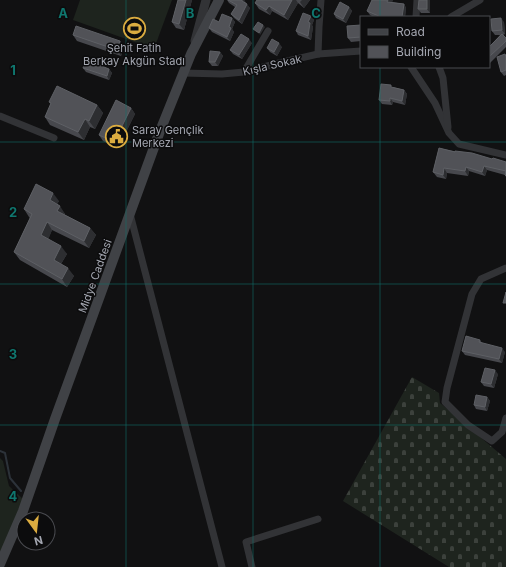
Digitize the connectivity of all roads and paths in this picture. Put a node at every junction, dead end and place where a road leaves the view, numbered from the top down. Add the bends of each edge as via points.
1 (206, 0) edge
2 (219, 0) edge
3 (322, 0) edge
4 (417, 0) edge
5 (480, 0) edge
6 (416, 16) edge
7 (453, 16) edge
8 (268, 32) dead end
9 (360, 51) edge
10 (191, 54) junction
11 (318, 54) junction
12 (412, 68) edge
13 (439, 68) edge
14 (244, 72) junction
15 (183, 74) junction
16 (0, 116) edge
17 (449, 133) junction
18 (54, 138) dead end
19 (506, 155) edge
20 (130, 214) junction
21 (506, 268) edge
22 (506, 418) edge
23 (318, 518) dead end
24 (0, 564) edge
25 (222, 567) edge
26 (252, 567) edge

1 - 10 street
2 - 10 main road, Midye Caddesi
3 - 11 street
4 - 6 street
5 - 7 street
8 - 14 street
9 - 11 street, Kışla Sokak
10 - 15 main road, Midye Caddesi
11 - 14 street, Kışla Sokak
12 - 17 street via 435,103
13 - 17 street via 443,78
14 - 15 street, Kışla Sokak
15 - 20 main road, Midye Caddesi
16 - 18 street
17 - 19 street via 459,144
20 - 24 main road, Midye Caddesi via 54,419 23,511
20 - 25 street
21 - 22 street via 481,279 472,294 445,402 468,425 492,441 502,432
23 - 26 street via 246,542

